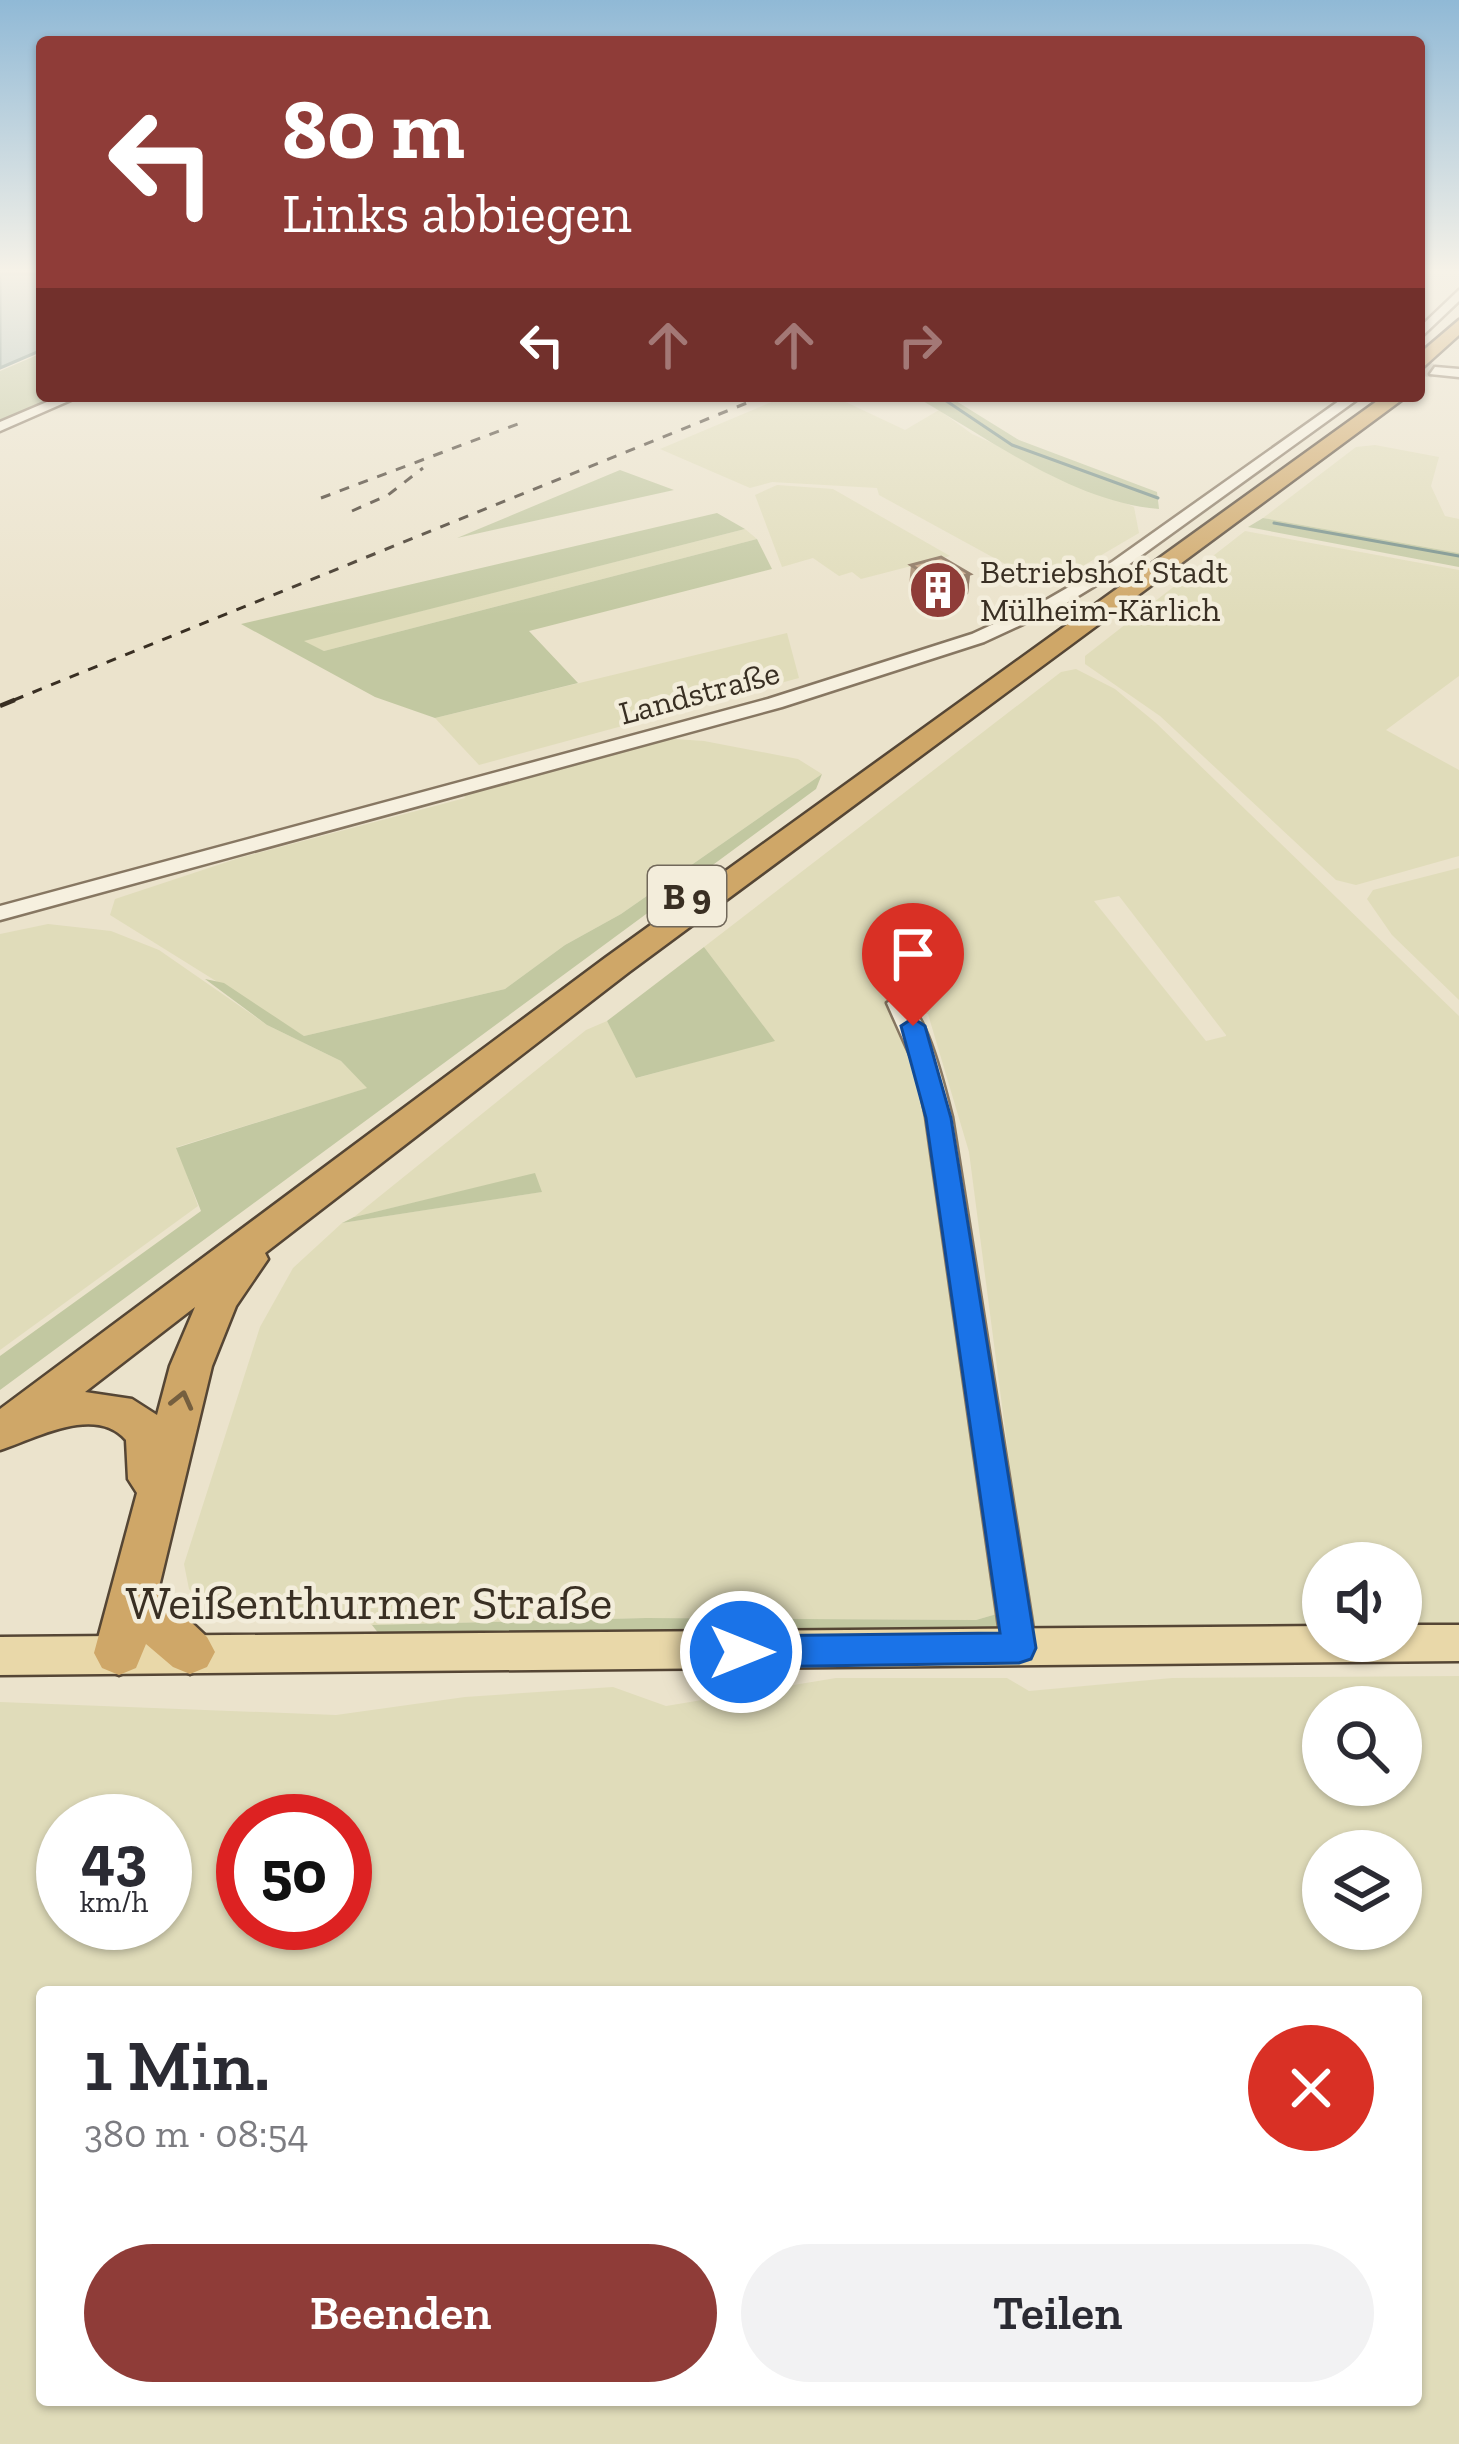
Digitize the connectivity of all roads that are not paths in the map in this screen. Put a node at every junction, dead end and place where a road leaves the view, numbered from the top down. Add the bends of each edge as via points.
1 (60, 402) edge
2 (1347, 402) edge
3 (1374, 402) edge
4 (1389, 402) edge
5 (0, 427) edge
6 (0, 914) edge
7 (899, 1003) dead end
8 (301, 1202) junction
9 (0, 1408) edge
10 (0, 1436) edge
11 (134, 1595) junction
12 (1459, 1643) edge
13 (1019, 1648) junction
14 (190, 1652) junction
15 (105, 1653) junction
16 (0, 1656) edge

1 - 5 street
2 - 6 street, Landstraße via 1118,566 992,633 807,694
3 - 9 highway, B 9 via 569,981
4 - 8 highway, B 9
7 - 13 street via 928,1068 939,1118
8 - 10 highway, B 9
11 -> 8 highway, B 9 via 208,1320 242,1266
10 - 15 highway, B 9 via 88,1407 125,1414 153,1443
11 - 14 highway
11 - 15 highway, B 9
12 - 13 main road, Weißenthurmer Straße
13 - 14 main road, Weißenthurmer Straße
14 - 15 main road, Weißenthurmer Straße
15 - 16 main road, Weißenthurmer Straße

